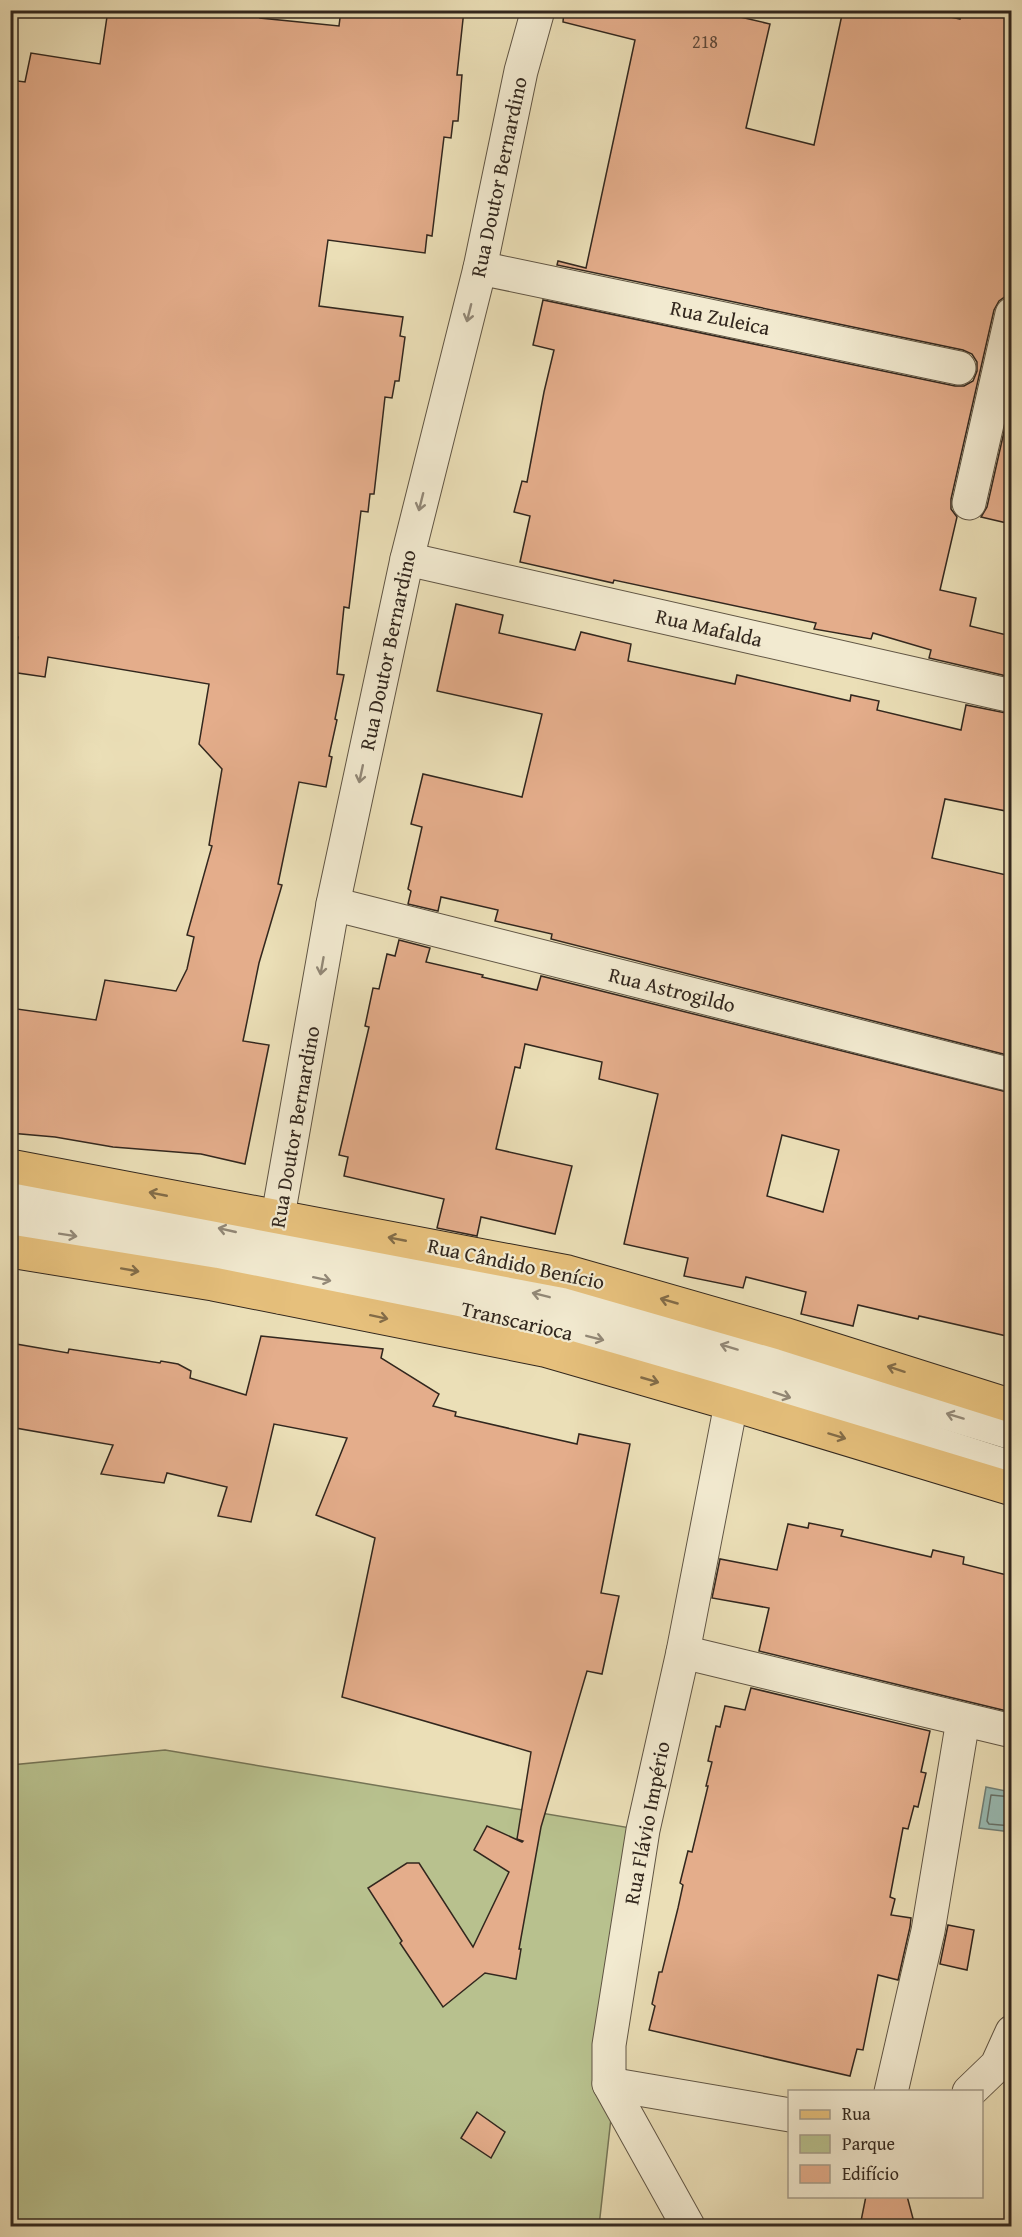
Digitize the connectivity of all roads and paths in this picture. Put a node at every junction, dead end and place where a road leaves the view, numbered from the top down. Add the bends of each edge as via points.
1 (538, 10) edge
2 (480, 268) junction
3 (1011, 314) edge
4 (959, 368) dead end
5 (969, 503) dead end
6 (407, 559) junction
7 (1011, 696) edge
8 (333, 904) junction
9 (1011, 1075) edge
10 (10, 1166) edge
11 (10, 1196) edge
12 (10, 1226) edge
13 (10, 1251) edge
14 (278, 1256) junction
15 (730, 1404) junction
16 (1011, 1406) edge
17 (1011, 1433) edge
18 (1011, 1468) edge
19 (1011, 1489) edge
20 (683, 1652) junction
21 (963, 1720) junction
22 (1011, 1731) edge
23 (1011, 2032) edge
24 (609, 2084) junction
25 (891, 2090) edge
26 (970, 2090) edge
27 (788, 2115) edge
28 (688, 2226) edge

1 - 2 street, Rua Doutor Bernardino via 521,71
2 - 4 street, Rua Zuleica
2 -> 6 street, Rua Doutor Bernardino
3 - 5 street
6 - 7 street, Rua Mafalda
6 -> 8 street, Rua Doutor Bernardino
8 - 9 street, Rua Astrogildo
8 -> 14 street, Rua Doutor Bernardino
14 -> 10 main road, Rua Cândido Benício
14 -> 11 street, Transcarioca via 221,1229
12 -> 14 street, Transcarioca via 217,1258
13 -> 14 main road, Rua Cândido Benício
14 -> 15 main road, Rua Cândido Benício via 544,1350
16 -> 14 main road, Rua Cândido Benício via 784,1334 568,1272
17 -> 14 street, Transcarioca via 634,1318 514,1288
14 -> 18 street, Transcarioca via 647,1351
15 -> 19 main road, Rua Cândido Benício
15 - 20 street, Rua Flávio Império
20 - 21 street
20 - 24 street, Rua Flávio Império via 643,1830 609,2045
21 - 22 street
21 - 25 street via 928,1931
23 - 26 street via 998,2065
24 - 27 street
24 - 28 street, Rua Flávio Império

